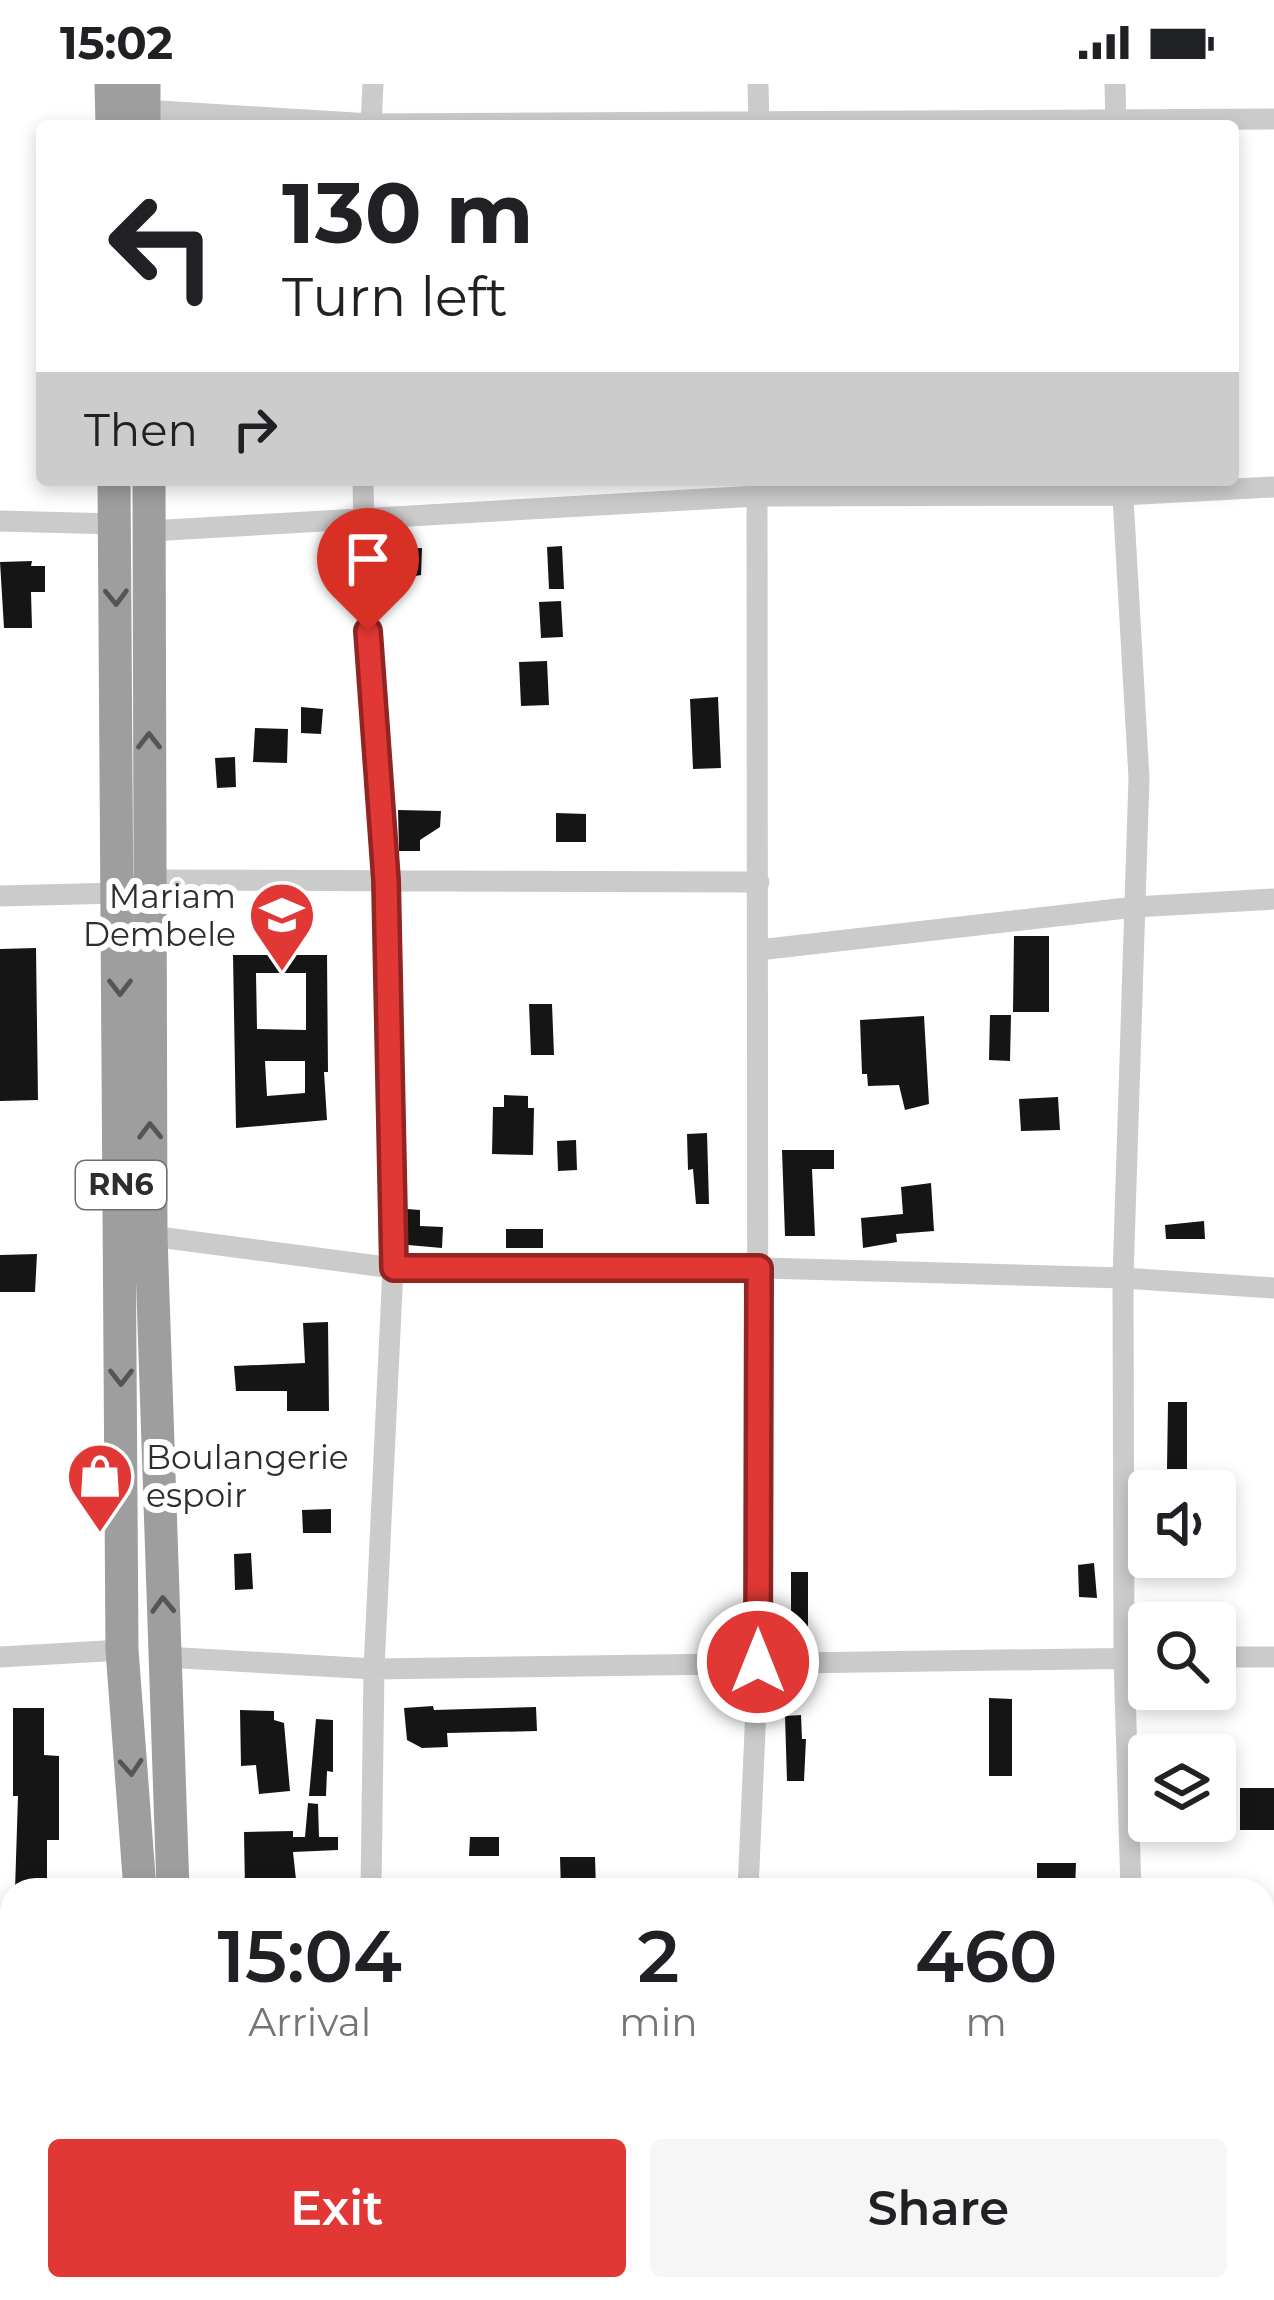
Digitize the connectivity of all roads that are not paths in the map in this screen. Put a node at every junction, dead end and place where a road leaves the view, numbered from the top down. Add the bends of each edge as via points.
1 (111, 84) edge
2 (373, 84) edge
3 (758, 84) edge
4 (1115, 84) edge
5 (144, 107) edge
6 (1274, 119) edge
7 (112, 120) edge
8 (308, 120) edge
9 (371, 120) edge
10 (758, 120) edge
11 (1116, 120) edge
12 (1239, 120) edge
13 (114, 486) edge
14 (149, 486) edge
15 (363, 486) edge
16 (1122, 487) edge
17 (1274, 487) edge
18 (757, 488) edge
19 (0, 521) edge
20 (362, 521) junction
21 (115, 524) junction
22 (150, 531) junction
23 (386, 880) junction
24 (759, 882) junction
25 (134, 886) junction
26 (0, 896) edge
27 (1274, 899) edge
28 (1135, 907) junction
29 (759, 950) junction
30 (151, 1237) junction
31 (394, 1268) junction
32 (759, 1268) junction
33 (1123, 1278) junction
34 (1274, 1288) edge
35 (122, 1650) junction
36 (0, 1657) edge
37 (165, 1657) junction
38 (1274, 1657) edge
39 (1124, 1658) junction
40 (1128, 1658) edge
41 (1236, 1658) edge
42 (758, 1662) junction
43 (374, 1669) junction
44 (139, 1878) edge
45 (173, 1878) edge
46 (370, 1878) edge
47 (749, 1878) edge
48 (1131, 1878) edge

1 - 7 highway
2 - 9 street
3 - 10 street
4 - 11 street
5 - 8 street
6 - 12 street
13 - 21 highway, RN6
14 - 22 highway, RN6
15 - 20 street
16 - 17 street
16 - 18 street
16 - 28 street via 1138,778
18 - 20 street
18 - 24 street
19 - 21 street
20 - 22 street
20 - 23 street
21 -> 25 highway, RN6
25 -> 22 highway, RN6
23 - 24 street
23 - 25 street
23 - 31 street
24 - 29 street
25 - 26 street
30 -> 25 highway, RN6
25 -> 35 highway, RN6
27 - 28 street
28 - 29 street
28 - 33 street
29 - 32 street
30 - 31 street
37 -> 30 highway, RN6
31 - 32 street
31 - 43 street
32 - 33 street
32 - 42 street
33 - 34 street
33 - 39 street
35 - 36 street
35 -> 44 highway, RN6
37 - 43 street
37 - 45 highway, RN6
38 - 41 street
39 - 40 street
39 - 42 street
39 - 48 street
42 - 43 street
42 - 47 street
43 - 46 street

